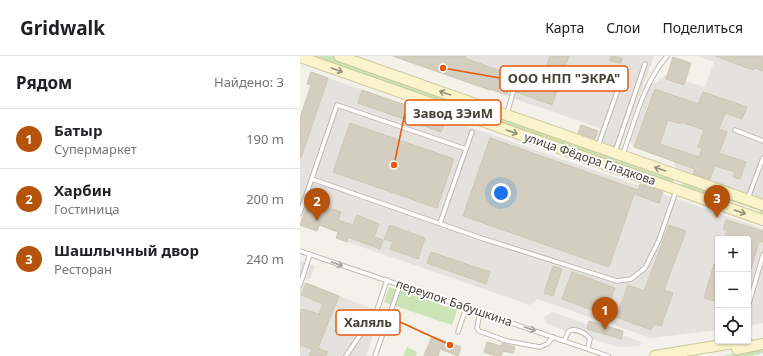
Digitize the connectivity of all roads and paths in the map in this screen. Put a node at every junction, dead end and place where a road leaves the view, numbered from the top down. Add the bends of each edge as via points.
1 (300, 56) edge
2 (339, 56) edge
3 (667, 56) edge
4 (646, 64) dead end
5 (517, 72) dead end
6 (608, 73) dead end
7 (422, 85) junction
8 (417, 98) junction
9 (506, 115) junction
10 (735, 130) dead end
11 (472, 132) dead end
12 (763, 141) edge
13 (598, 147) junction
14 (466, 149) junction
15 (619, 154) junction
16 (763, 158) edge
17 (681, 176) junction
18 (312, 179) junction
19 (676, 190) junction
20 (748, 199) junction
21 (763, 205) edge
22 (300, 213) edge
23 (763, 220) edge
24 (440, 223) junction
25 (300, 251) edge
26 (310, 254) junction
27 (763, 255) edge
28 (387, 280) junction
29 (300, 285) edge
30 (400, 285) junction
31 (751, 297) edge
32 (466, 308) junction
33 (480, 312) junction
34 (458, 332) dead end
35 (554, 337) junction
36 (763, 337) edge
37 (751, 340) edge
38 (564, 341) junction
39 (729, 344) edge
40 (763, 344) edge
41 (588, 348) junction
42 (346, 356) edge
43 (375, 356) edge
44 (608, 356) edge
45 (655, 356) edge
46 (696, 356) edge

1 -> 8 main road, улица Фёдора Гладкова
2 - 7 main road, улица Фёдора Гладкова
3 - 15 lane via 649,82
4 - 15 lane
5 - 9 lane
6 - 13 lane via 622,78
7 - 8 main road
9 -> 7 main road, улица Фёдора Гладкова
8 -> 19 main road, улица Фёдора Гладкова
9 - 13 main road, улица Фёдора Гладкова
10 - 12 lane
11 - 14 lane
13 - 15 main road, улица Фёдора Гладкова
14 - 18 lane via 337,105
14 - 24 lane
17 -> 15 main road, улица Фёдора Гладкова
16 - 20 lane
17 - 19 main road
17 - 20 main road, улица Фёдора Гладкова
18 - 22 lane
18 - 24 lane
19 -> 23 main road, улица Фёдора Гладкова
19 - 24 lane via 659,240 644,268 631,279 617,281
20 - 21 main road, улица Фёдора Гладкова
25 - 26 lane, переулок Бабушкина
26 -> 28 lane, переулок Бабушкина
26 - 29 lane
27 - 31 lane
28 - 30 lane, переулок Бабушкина
28 - 42 lane via 377,310
30 - 32 lane, переулок Бабушкина
30 - 43 lane
32 - 33 lane, переулок Бабушкина
32 - 34 lane
33 -> 35 lane, переулок Бабушкина
33 - 35 lane via 477,328 493,336 540,347
35 - 38 lane, переулок Бабушкина
36 - 37 main road
38 - 41 lane, переулок Бабушкина
38 - 41 lane via 568,332 576,330 590,339
39 - 45 main road
40 - 46 main road
41 - 44 lane, переулок Бабушкина

